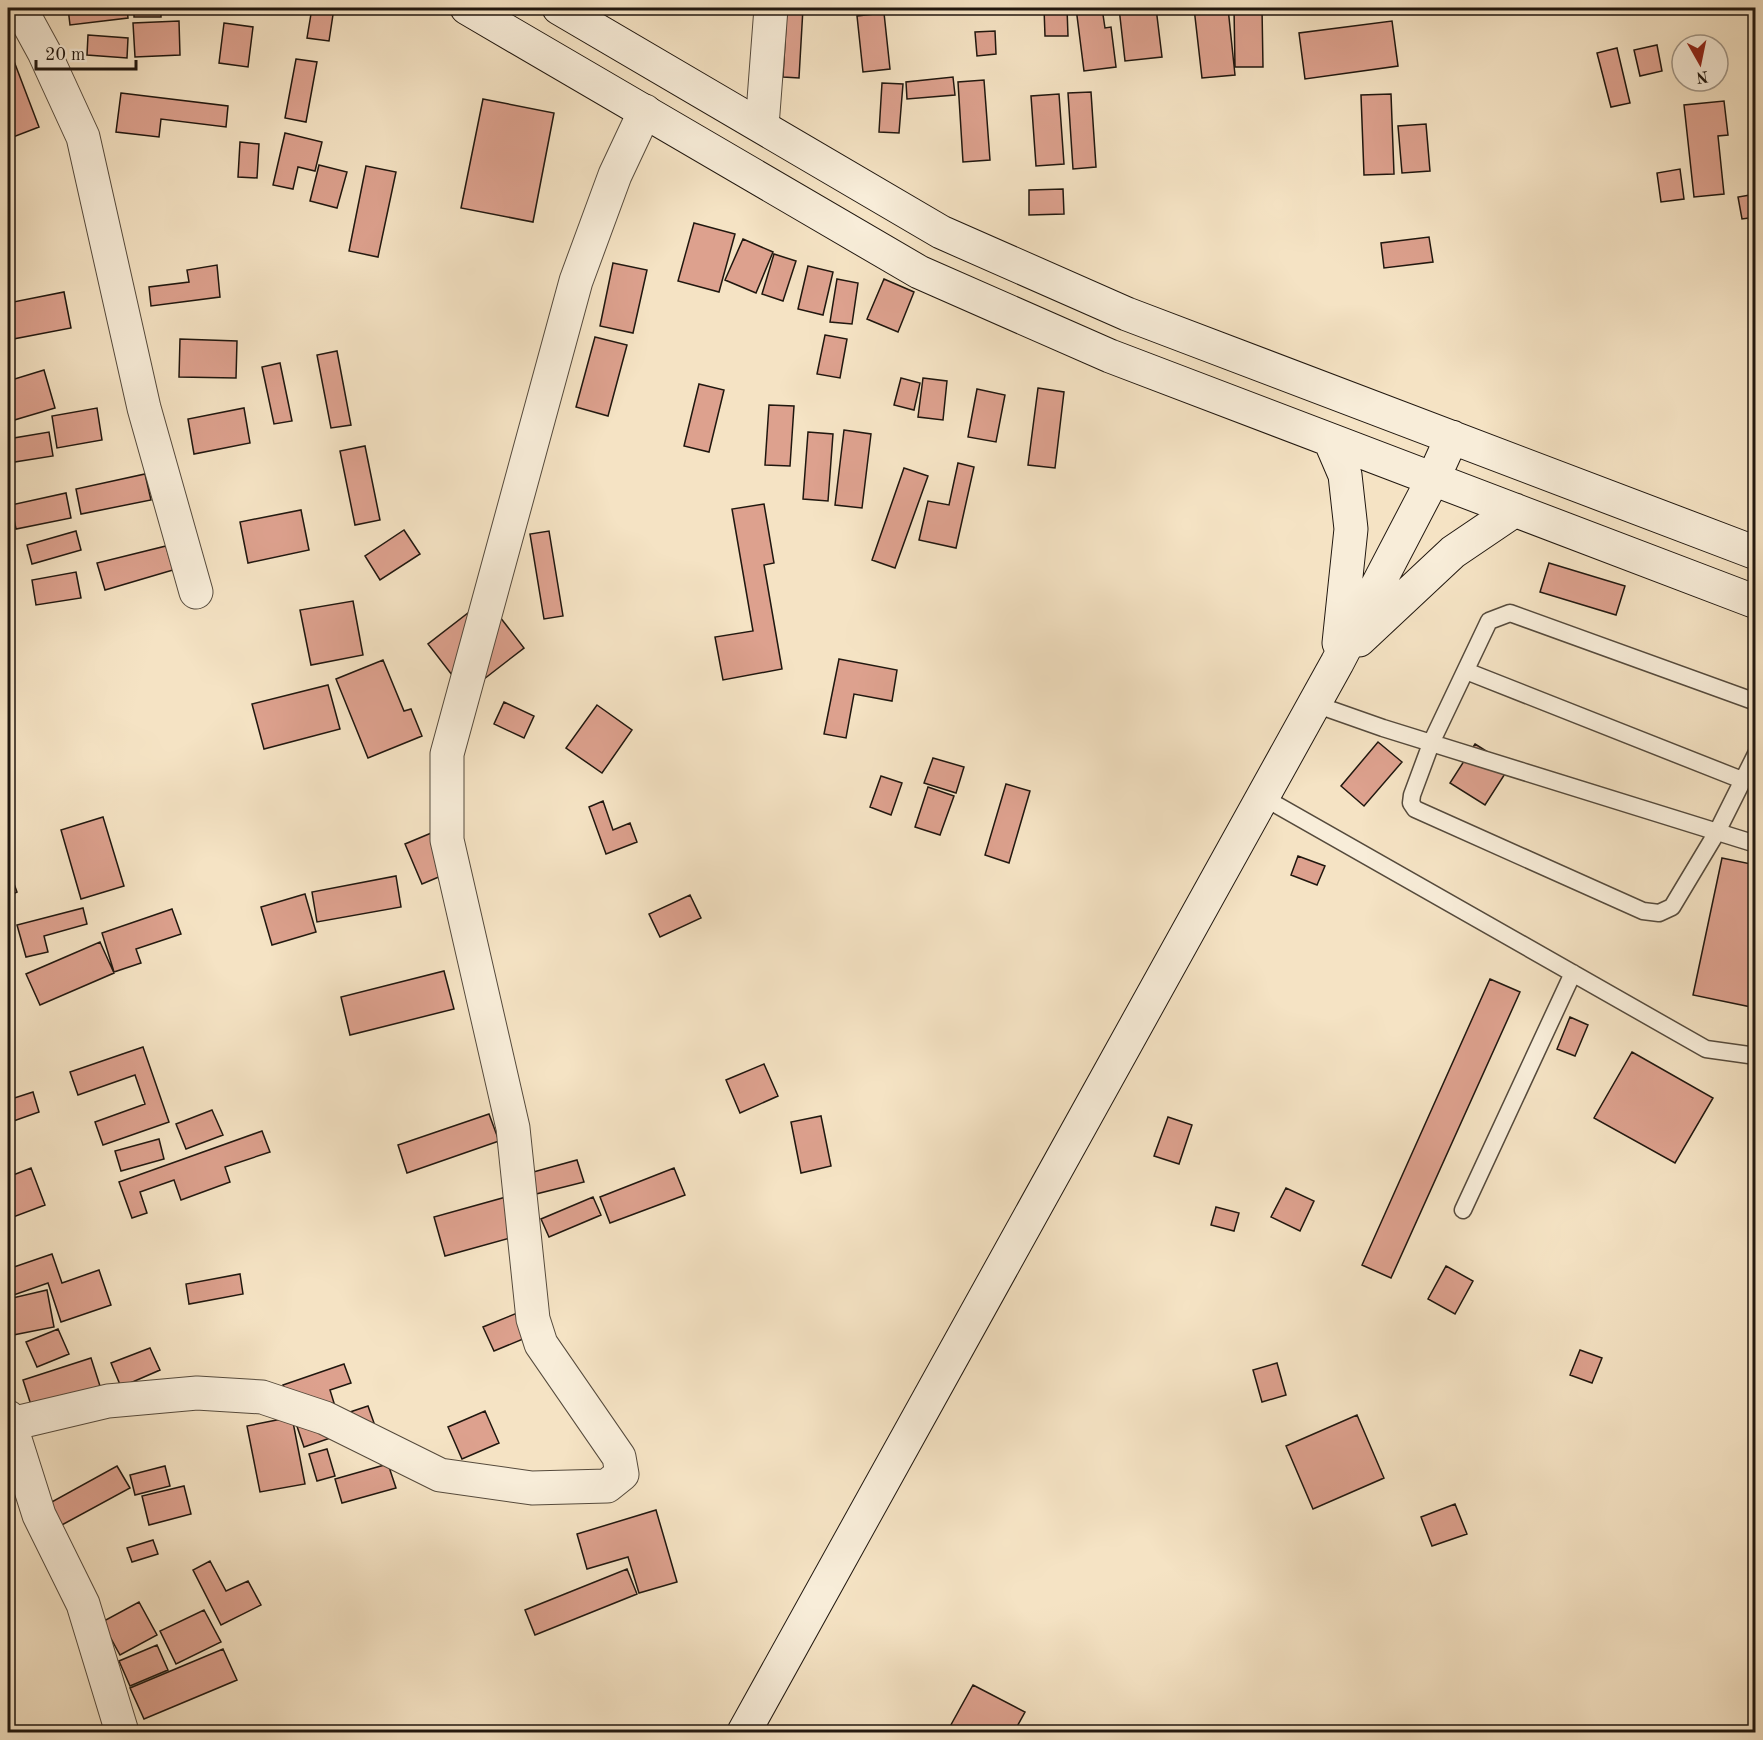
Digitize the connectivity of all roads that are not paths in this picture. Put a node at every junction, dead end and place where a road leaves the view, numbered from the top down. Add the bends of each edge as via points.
1 (20, 8) edge
2 (467, 8) edge
3 (559, 8) edge
4 (771, 8) edge
5 (645, 111) junction
6 (762, 126) junction
7 (1452, 437) junction
8 (1330, 440) junction
9 (1433, 479) junction
10 (1515, 510) junction
11 (1755, 553) edge
12 (196, 592) dead end
13 (1755, 602) edge
14 (1336, 663) junction
15 (1466, 671) junction
16 (1755, 702) edge
17 (1312, 703) junction
18 (1432, 741) junction
19 (1755, 754) edge
20 (1742, 780) junction
21 (1261, 796) junction
22 (1717, 832) junction
23 (1755, 844) edge
24 (1573, 973) junction
25 (1755, 1056) edge
26 (1463, 1210) dead end
27 (9, 1420) edge
28 (122, 1732) edge
29 (744, 1732) edge

1 - 12 main road via 83,137 144,408
2 - 5 main road
3 - 6 main road
4 - 6 main road
5 - 8 main road via 919,272 1110,356
5 - 27 main road via 615,175 576,281 447,754 447,840 513,1128 534,1319 541,1344 619,1457 622,1474 607,1486 532,1488 440,1475 325,1418 262,1397 197,1393 108,1401
6 - 7 main road via 941,232 1127,314
7 - 9 main road
7 - 11 main road
8 - 9 main road
8 - 14 main road via 1346,475 1351,528
9 - 10 main road
9 - 14 main road
10 - 13 main road
10 - 14 main road via 1453,552
14 - 17 main road
15 - 16 lane via 1489,621 1510,612
15 - 18 lane
15 - 20 lane
17 - 18 lane
17 - 21 main road
18 - 22 lane
18 - 22 lane via 1412,795 1415,809 1642,911 1659,913 1672,907
19 - 20 lane
20 - 22 lane
21 - 24 lane
21 - 29 main road
22 - 23 lane
24 - 25 lane via 1706,1049
24 - 26 lane
27 - 28 main road via 39,1515 83,1604

